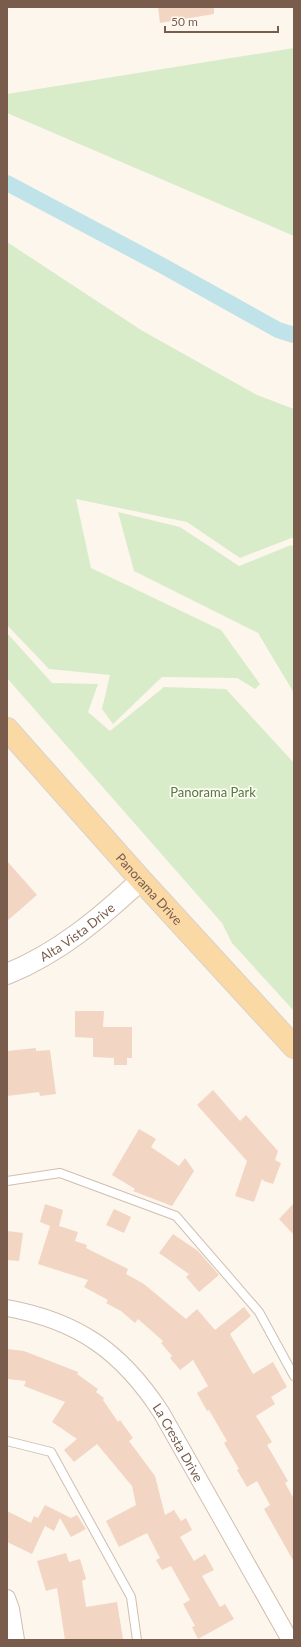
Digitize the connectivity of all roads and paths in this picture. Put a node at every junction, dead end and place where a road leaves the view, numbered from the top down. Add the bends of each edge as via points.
1 (7, 729) edge
2 (141, 880) junction
3 (7, 974) edge
4 (294, 1047) edge
5 (7, 1181) edge
6 (7, 1308) edge
7 (294, 1376) edge
8 (7, 1441) edge
9 (7, 1598) edge
10 (16, 1640) edge
11 (137, 1640) edge
12 (290, 1640) edge

1 - 2 main road, Panorama Drive
2 - 3 street, Alta Vista Drive via 75,937 45,956
2 - 4 main road, Panorama Drive
5 - 7 lane via 60,1173 176,1216 259,1312
6 - 12 street, La Cresta Drive via 36,1314 83,1333 107,1349 133,1374 161,1412
8 - 11 lane via 51,1452 131,1597
9 - 10 street

